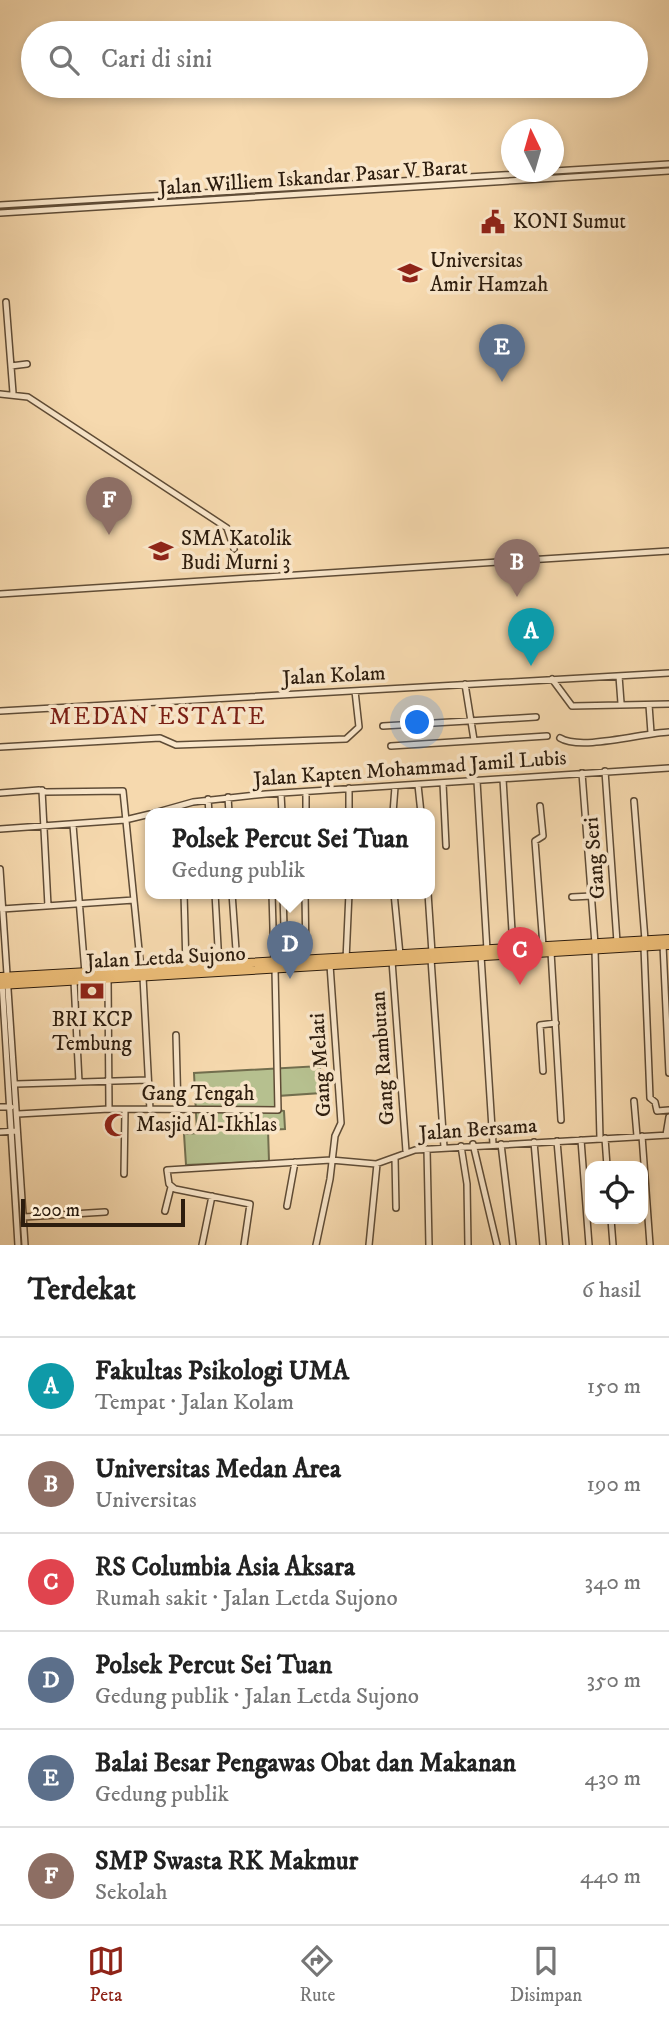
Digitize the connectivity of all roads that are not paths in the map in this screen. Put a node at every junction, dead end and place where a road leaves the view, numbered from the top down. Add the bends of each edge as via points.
1 (669, 164) edge
2 (669, 171) edge
3 (564, 172) edge
4 (585, 173) junction
5 (564, 174) edge
6 (501, 178) edge
7 (501, 178) edge
8 (295, 187) junction
9 (245, 190) junction
10 (296, 194) junction
11 (111, 198) junction
12 (246, 198) junction
13 (0, 205) edge
14 (111, 206) junction
15 (0, 213) edge
16 (6, 302) dead end
17 (0, 341) edge
18 (9, 341) junction
19 (27, 364) dead end
20 (11, 366) junction
21 (13, 393) junction
22 (0, 394) edge
23 (234, 549) dead end
24 (669, 551) edge
25 (0, 594) edge
26 (669, 673) edge
27 (619, 676) junction
28 (552, 680) junction
29 (465, 684) junction
30 (355, 691) junction
31 (621, 703) junction
32 (669, 704) edge
33 (649, 705) junction
34 (0, 711) edge
35 (536, 717) dead end
36 (472, 721) junction
37 (383, 726) dead end
38 (669, 732) edge
39 (651, 733) junction
40 (547, 736) dead end
41 (559, 738) dead end
42 (474, 740) junction
43 (391, 746) dead end
44 (0, 747) edge
45 (669, 768) edge
46 (605, 771) junction
47 (582, 773) junction
48 (503, 779) junction
49 (477, 781) junction
50 (443, 783) junction
51 (418, 785) junction
52 (395, 787) junction
53 (349, 788) junction
54 (42, 790) junction
55 (0, 793) edge
56 (306, 793) junction
57 (281, 794) junction
58 (229, 797) junction
59 (208, 799) junction
60 (634, 801) dead end
61 (181, 804) junction
62 (540, 806) dead end
63 (168, 808) edge
64 (181, 808) edge
65 (209, 808) edge
66 (229, 808) edge
67 (282, 808) edge
68 (306, 808) edge
69 (349, 808) edge
70 (394, 808) edge
71 (421, 808) edge
72 (145, 815) edge
73 (125, 820) junction
74 (73, 825) junction
75 (43, 827) junction
76 (0, 830) edge
77 (446, 846) dead end
78 (0, 869) edge
79 (592, 896) junction
80 (572, 897) dead end
81 (184, 899) edge
82 (215, 899) edge
83 (232, 899) edge
84 (272, 899) edge
85 (283, 899) edge
86 (305, 899) edge
87 (349, 899) edge
88 (394, 899) edge
89 (428, 899) edge
90 (134, 900) junction
91 (79, 903) junction
92 (48, 906) junction
93 (2, 909) junction
94 (2, 933) edge
95 (617, 942) junction
96 (667, 943) edge
97 (644, 944) junction
98 (542, 946) junction
99 (595, 947) junction
100 (513, 948) junction
101 (551, 952) junction
102 (484, 953) junction
103 (431, 956) junction
104 (396, 958) junction
105 (346, 961) junction
106 (285, 962) junction
107 (306, 963) junction
108 (237, 964) junction
109 (219, 965) junction
110 (330, 965) junction
111 (275, 966) junction
112 (186, 967) junction
113 (85, 973) junction
114 (142, 974) junction
115 (4, 979) edge
116 (108, 979) junction
117 (74, 981) junction
118 (556, 1023) junction
119 (176, 1035) dead end
120 (543, 1071) dead end
121 (669, 1073) edge
122 (107, 1080) junction
123 (148, 1080) junction
124 (79, 1082) junction
125 (16, 1084) junction
126 (634, 1101) dead end
127 (0, 1107) edge
128 (11, 1107) junction
129 (109, 1109) junction
130 (125, 1110) junction
131 (150, 1110) junction
132 (669, 1110) edge
133 (178, 1111) junction
134 (18, 1114) junction
135 (669, 1117) edge
136 (561, 1120) dead end
137 (16, 1131) junction
138 (0, 1132) edge
139 (668, 1135) edge
140 (639, 1136) junction
141 (602, 1138) junction
142 (581, 1140) junction
143 (557, 1141) junction
144 (534, 1142) junction
145 (473, 1144) junction
146 (493, 1144) junction
147 (501, 1144) junction
148 (461, 1146) junction
149 (444, 1147) junction
150 (427, 1149) junction
151 (406, 1152) junction
152 (395, 1158) junction
153 (332, 1160) junction
154 (606, 1161) edge
155 (295, 1162) junction
156 (377, 1164) junction
157 (124, 1174) dead end
158 (171, 1186) junction
159 (212, 1196) junction
160 (287, 1206) dead end
161 (396, 1208) dead end
162 (165, 1211) dead end
163 (105, 1212) dead end
164 (24, 1217) junction
165 (611, 1224) edge
166 (18, 1245) edge
167 (25, 1245) edge
168 (202, 1245) edge
169 (244, 1245) edge
170 (316, 1245) edge
171 (369, 1245) edge
172 (429, 1245) edge
173 (467, 1245) edge
174 (496, 1245) edge
175 (513, 1245) edge
176 (542, 1245) edge
177 (566, 1245) edge
178 (589, 1245) edge
179 (613, 1245) edge
180 (650, 1245) edge

1 - 4 street, Jalan Williem Iskandar Pasar V Barat
2 - 4 street, Jalan Williem Iskandar Pasar V Barat
3 - 4 street, Jalan Williem Iskandar Pasar V Barat
4 - 5 street, Jalan Williem Iskandar Pasar V Barat
6 - 8 street, Jalan Williem Iskandar Pasar V Barat
7 - 10 street, Jalan Williem Iskandar Pasar V Barat
8 - 9 street, Jalan Williem Iskandar Pasar V Barat
8 - 10 street
9 - 11 street, Jalan Williem Iskandar Pasar V Barat
9 - 12 street
10 - 12 street, Jalan Williem Iskandar Pasar V Barat
11 - 13 street, Jalan Williem Iskandar Pasar V Barat
11 - 14 street
12 - 14 street, Jalan Williem Iskandar Pasar V Barat
14 - 15 street, Jalan Williem Iskandar Pasar V Barat
16 - 18 street
17 - 18 street
18 - 20 street
19 - 20 street
20 - 21 street
21 - 22 street
21 - 23 street via 28,397 227,528
24 - 25 street
26 - 27 street, Jalan Kolam
27 - 28 street, Jalan Kolam
27 - 31 street
28 - 29 street, Jalan Kolam
28 - 31 street via 572,706
29 - 30 street, Jalan Kolam
29 - 36 street
30 - 34 street, Jalan Kolam
30 - 44 street via 359,727 346,739 176,745 160,738
31 - 33 street
32 - 33 street
33 - 39 street
35 - 36 street
36 - 37 street
36 - 42 street
38 - 39 street
39 - 41 street via 606,741
40 - 42 street
42 - 43 street
45 - 46 street, Jalan Kapten Mohammad Jamil Lubis
46 - 47 street, Jalan Kapten Mohammad Jamil Lubis
46 - 95 street, Gang Seri
47 - 48 street, Jalan Kapten Mohammad Jamil Lubis
47 - 79 street
48 - 49 street, Jalan Kapten Mohammad Jamil Lubis
48 - 100 street
49 - 50 street, Jalan Kapten Mohammad Jamil Lubis
49 - 102 street
50 - 51 street, Jalan Kapten Mohammad Jamil Lubis
50 - 77 street
51 - 52 street, Jalan Kapten Mohammad Jamil Lubis
51 - 71 street
52 - 53 street, Jalan Kapten Mohammad Jamil Lubis
52 - 70 street
53 - 56 street, Jalan Kapten Mohammad Jamil Lubis
53 - 69 street
54 - 55 street
54 - 73 street via 122,790
54 - 75 street
56 - 57 street, Jalan Kapten Mohammad Jamil Lubis
56 - 68 street
57 - 58 street, Jalan Kapten Mohammad Jamil Lubis
57 - 67 street
58 - 59 street, Jalan Kapten Mohammad Jamil Lubis
58 - 66 street
59 - 61 street, Jalan Kapten Mohammad Jamil Lubis
59 - 65 street
60 - 97 street
61 - 63 street, Jalan Kapten Mohammad Jamil Lubis
61 - 64 street
62 - 98 street via 543,836 535,841
72 - 73 street, Jalan Kapten Mohammad Jamil Lubis
73 - 74 street, Jalan Kapten Mohammad Jamil Lubis
73 - 90 street
74 - 75 street, Jalan Kapten Mohammad Jamil Lubis
74 - 91 street
75 - 76 street, Jalan Kapten Mohammad Jamil Lubis
75 - 92 street
78 - 93 street
79 - 80 street
79 - 99 street
81 - 112 street
82 - 109 street
83 - 108 street
84 - 111 street
85 - 106 street
86 - 107 street
87 - 105 street
88 - 104 street, Gang Rambutan
89 - 103 street
90 - 91 street
90 - 114 street
91 - 92 street
91 - 113 street
92 - 93 street
93 - 94 street
94 - 115 street
95 - 97 highway, Jalan Letda Sujono
95 - 99 highway, Jalan Letda Sujono
96 - 97 highway, Jalan Letda Sujono
96 - 121 street
97 - 99 highway, Jalan Letda Sujono
97 - 132 street via 650,1098 657,1111
98 - 99 highway, Jalan Letda Sujono
98 - 100 highway, Jalan Letda Sujono
99 - 101 highway, Jalan Letda Sujono
99 - 141 street
100 - 102 highway, Jalan Letda Sujono
101 - 102 highway, Jalan Letda Sujono
101 - 118 street
102 - 103 highway, Jalan Letda Sujono
102 - 146 street
103 - 104 highway, Jalan Letda Sujono
103 - 149 street
104 - 105 highway, Jalan Letda Sujono
104 - 151 street, Gang Rambutan
105 - 107 highway, Jalan Letda Sujono
105 - 110 highway, Jalan Letda Sujono
106 - 107 highway, Jalan Letda Sujono
106 - 111 highway, Jalan Letda Sujono
107 - 110 highway, Jalan Letda Sujono
107 - 111 highway, Jalan Letda Sujono
108 - 109 highway, Jalan Letda Sujono
108 - 111 highway, Jalan Letda Sujono
109 - 112 highway, Jalan Letda Sujono
110 - 153 street, Gang Melati via 341,1111
111 - 114 highway, Jalan Letda Sujono
111 - 133 street, Gang Tengah via 279,1109
112 - 114 highway, Jalan Letda Sujono
113 - 114 highway, Jalan Letda Sujono
113 - 115 highway, Jalan Letda Sujono
114 - 116 highway, Jalan Letda Sujono
114 - 123 street
115 - 117 highway, Jalan Letda Sujono
115 - 125 street
115 - 128 street
116 - 117 highway, Jalan Letda Sujono
116 - 122 street
117 - 124 street
118 - 120 street via 540,1026
118 - 136 street
119 - 133 street
122 - 123 street
122 - 124 street
122 - 129 street
123 - 131 street
124 - 125 street
125 - 134 street
126 - 140 street
127 - 128 street
128 - 137 street
129 - 130 street, Gang Tengah
129 - 134 street, Gang Tengah
130 - 131 street, Gang Tengah
130 - 157 street
131 - 133 street, Gang Tengah
134 - 137 street
135 - 139 street
137 - 138 street
137 - 164 street
137 - 166 street
139 - 140 street, Jalan Bersama
140 - 141 street, Jalan Bersama
140 - 180 street
141 - 142 street, Jalan Bersama
141 - 154 street
142 - 143 street, Jalan Bersama
142 - 178 street
143 - 144 street, Jalan Bersama
143 - 177 street
144 - 147 street, Jalan Bersama
144 - 176 street
145 - 146 street, Jalan Bersama
145 - 148 street, Jalan Bersama
145 - 174 street
146 - 147 street, Jalan Bersama
147 - 175 street
148 - 149 street, Jalan Bersama
148 - 173 street via 467,1184
149 - 150 street, Jalan Bersama
150 - 151 street, Jalan Bersama
150 - 172 street
151 - 152 street, Jalan Bersama
152 - 156 street, Jalan Bersama
152 - 161 street
153 - 155 street, Jalan Bersama
153 - 156 street, Jalan Bersama
153 - 170 street, Gang Melati
155 - 158 street, Jalan Bersama via 167,1170
155 - 160 street
156 - 171 street
158 - 159 street
158 - 162 street
159 - 168 street
159 - 169 street via 251,1205
163 - 164 street
164 - 167 street
165 - 179 street

